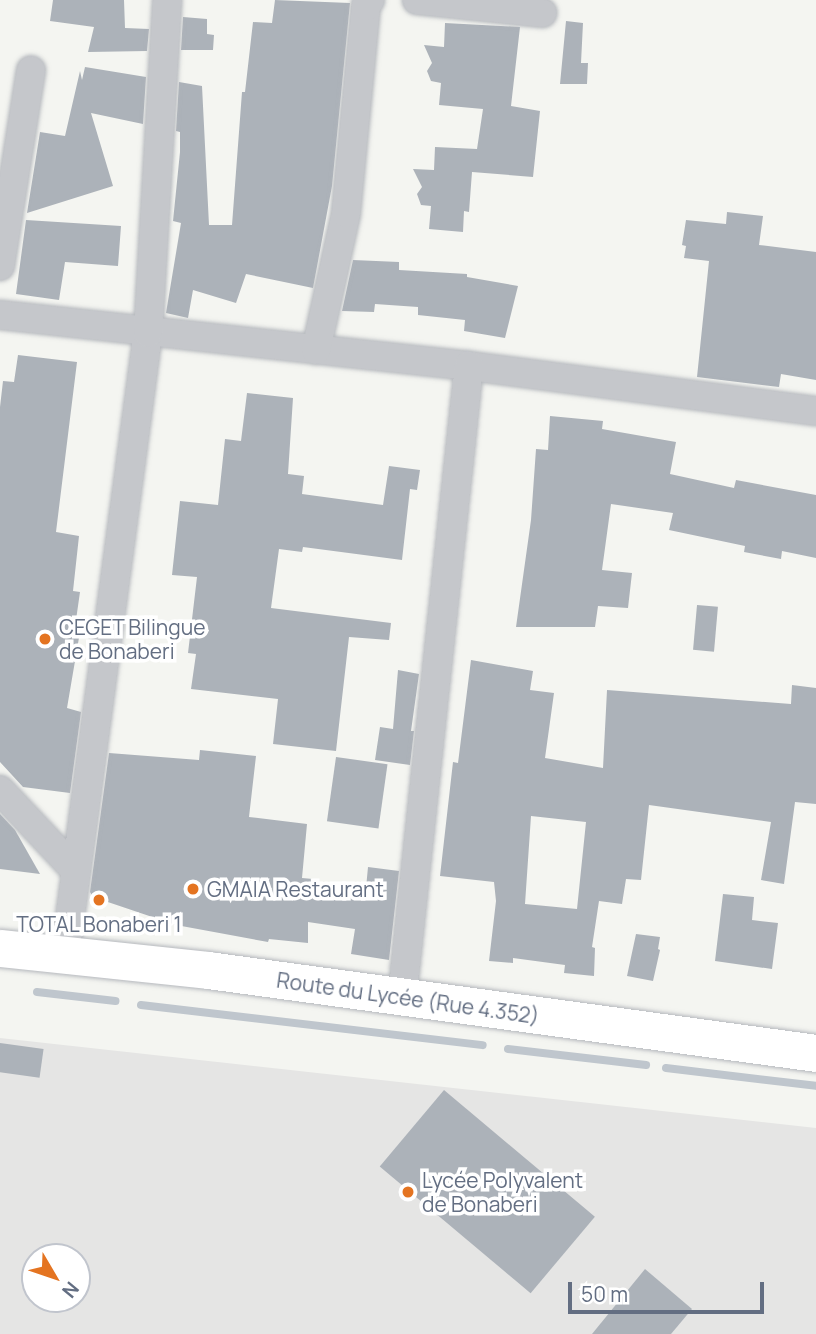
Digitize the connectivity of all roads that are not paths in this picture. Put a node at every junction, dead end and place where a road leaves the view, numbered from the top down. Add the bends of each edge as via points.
1 (167, 0) edge
2 (370, 0) edge
3 (417, 0) edge
4 (542, 13) dead end
5 (31, 70) dead end
6 (0, 266) edge
7 (0, 315) edge
8 (148, 333) junction
9 (316, 350) junction
10 (469, 366) junction
11 (816, 411) edge
12 (0, 790) edge
13 (76, 871) junction
14 (0, 948) edge
15 (65, 955) junction
16 (402, 998) junction
17 (816, 1053) edge

1 - 8 street
2 - 9 street via 348,200
3 - 4 street
5 - 6 street
7 - 8 street
8 - 9 street
8 - 13 street
9 - 10 street
10 - 11 street
10 - 16 street
12 - 13 street
13 - 15 street
14 - 15 main road, Route du Lycée (Rue 4.352)
15 - 16 main road, Route du Lycée (Rue 4.352)
16 - 17 main road, Route du Lycée (Rue 4.352)

